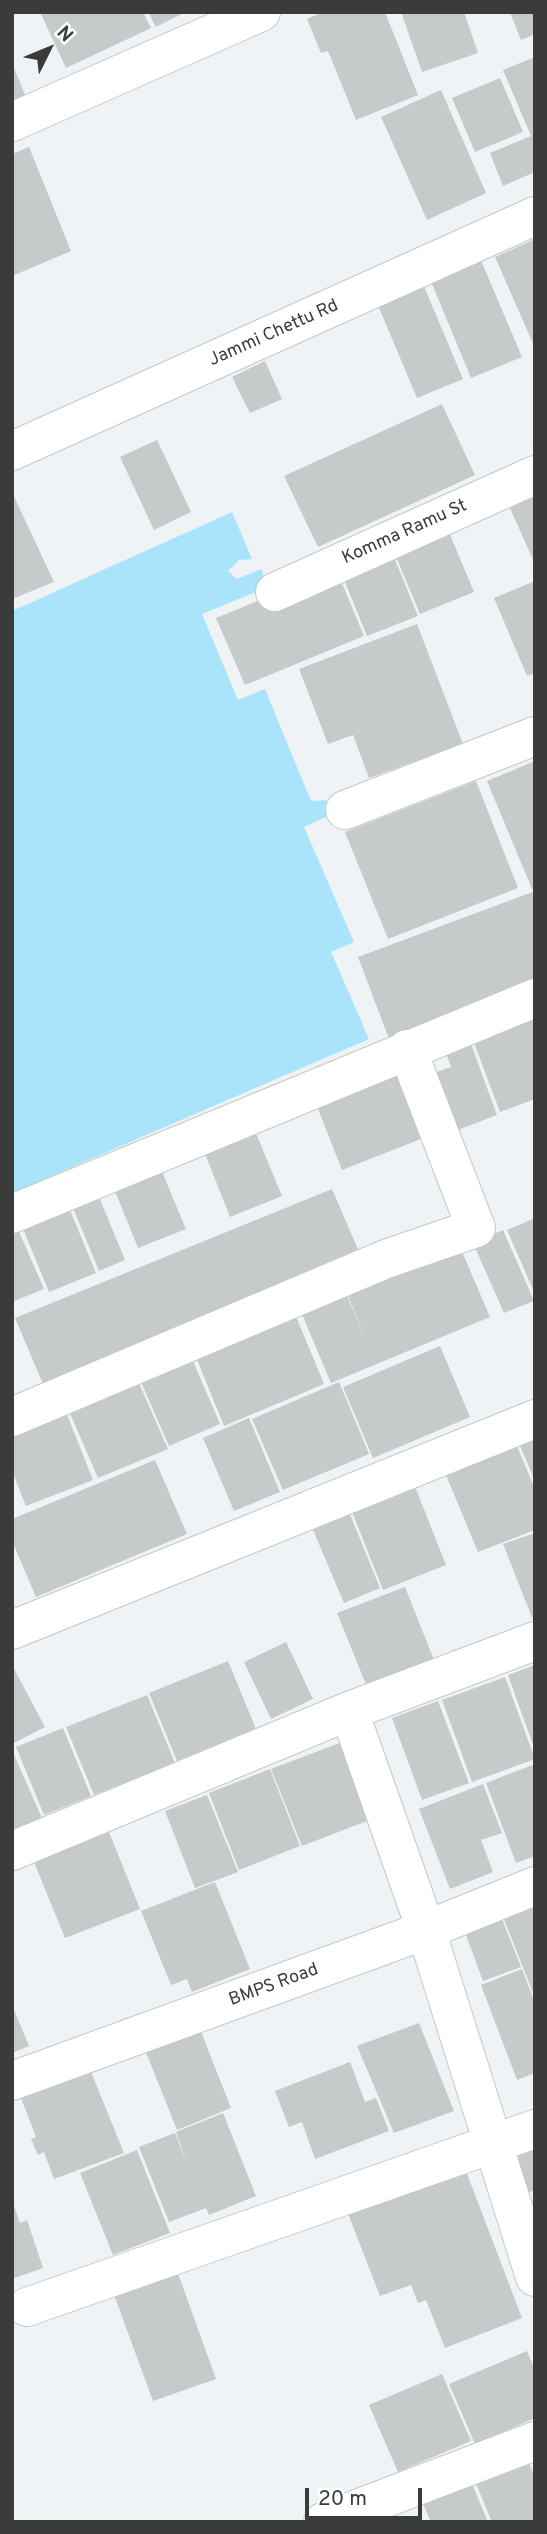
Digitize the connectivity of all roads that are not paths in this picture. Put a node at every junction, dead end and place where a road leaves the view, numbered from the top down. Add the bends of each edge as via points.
1 (261, 12) edge
2 (12, 122) edge
3 (535, 216) edge
4 (12, 452) edge
5 (535, 475) edge
6 (275, 592) dead end
7 (535, 736) edge
8 (345, 810) dead end
9 (535, 998) edge
10 (407, 1049) junction
11 (12, 1214) edge
12 (12, 1417) edge
13 (535, 1419) edge
14 (12, 1630) edge
15 (535, 1641) edge
16 (348, 1711) junction
17 (12, 1851) edge
18 (535, 1886) edge
19 (426, 1930) junction
20 (12, 2081) edge
21 (535, 2129) edge
22 (491, 2144) junction
23 (535, 2277) edge
24 (27, 2307) dead end
25 (535, 2441) edge
26 (323, 2522) edge

1 - 2 street
3 - 4 street, Jammi Chettu Rd
5 - 6 street, Komma Ramu St
7 - 8 street
9 - 10 street
10 - 11 street
10 - 12 street via 477,1228 386,1259
13 - 14 street
15 - 16 street
16 - 17 street
16 - 19 street
18 - 19 street, BMPS Road
19 - 20 street, BMPS Road
19 - 22 street
21 - 22 street
22 - 23 street
22 - 24 street
25 - 26 street

